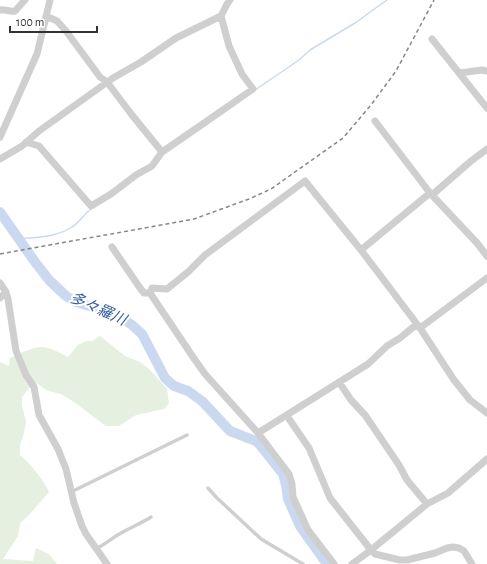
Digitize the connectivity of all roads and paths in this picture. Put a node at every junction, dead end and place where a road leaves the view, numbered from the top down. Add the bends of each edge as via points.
1 (25, 0) edge
2 (50, 0) edge
3 (230, 0) edge
4 (0, 10) edge
5 (46, 16) junction
6 (222, 16) junction
7 (432, 40) dead end
8 (487, 71) edge
9 (459, 73) junction
10 (107, 82) junction
11 (487, 108) edge
12 (375, 121) dead end
13 (0, 137) edge
14 (26, 142) junction
15 (487, 149) edge
16 (162, 152) junction
17 (0, 159) edge
18 (431, 194) junction
19 (112, 247) dead end
20 (361, 250) junction
21 (487, 256) edge
22 (487, 278) edge
23 (0, 283) edge
24 (6, 292) junction
25 (150, 293) junction
26 (0, 298) edge
27 (418, 326) junction
28 (339, 382) junction
29 (487, 413) edge
30 (287, 416) junction
31 (258, 433) junction
32 (187, 435) dead end
33 (487, 459) edge
34 (208, 488) dead end
35 (71, 492) junction
36 (427, 504) junction
37 (151, 517) dead end
38 (96, 549) junction
39 (371, 550) junction
40 (107, 564) edge
41 (303, 564) edge
42 (334, 564) edge
43 (352, 564) edge
44 (472, 564) edge

1 - 4 street via 15,11
2 - 5 street
3 - 6 street
5 - 10 street via 57,21 100,77
5 - 13 street via 37,54
6 - 10 street via 176,38
6 - 16 street via 229,46 242,74 253,89
7 - 9 street
8 - 9 street
9 - 11 street
10 - 14 street
10 - 16 street
12 - 18 street
14 - 16 street via 39,146 91,206 152,166
14 - 17 street
15 - 18 street
18 - 20 street
18 - 21 street
19 - 25 street via 144,293
20 - 25 street via 305,181 205,255 167,289 152,288
20 - 27 street
22 - 27 street
23 - 24 street
24 - 26 street
24 - 35 street via 16,352 34,387 39,416 58,449
25 - 31 street via 204,374
27 - 28 street via 387,346 368,364
27 - 29 street via 454,380 470,400
28 - 30 street
28 - 36 street via 400,465 407,480
30 - 31 street
30 - 39 street via 309,448 330,498
31 - 42 street via 289,474 293,497 308,530
32 - 35 lane
33 - 36 street via 448,493
34 - 41 lane via 261,539
35 - 38 street via 82,526
36 - 39 street
37 - 38 lane
38 - 40 street
39 - 43 street
39 - 44 street via 375,554 407,560 453,547 464,551

